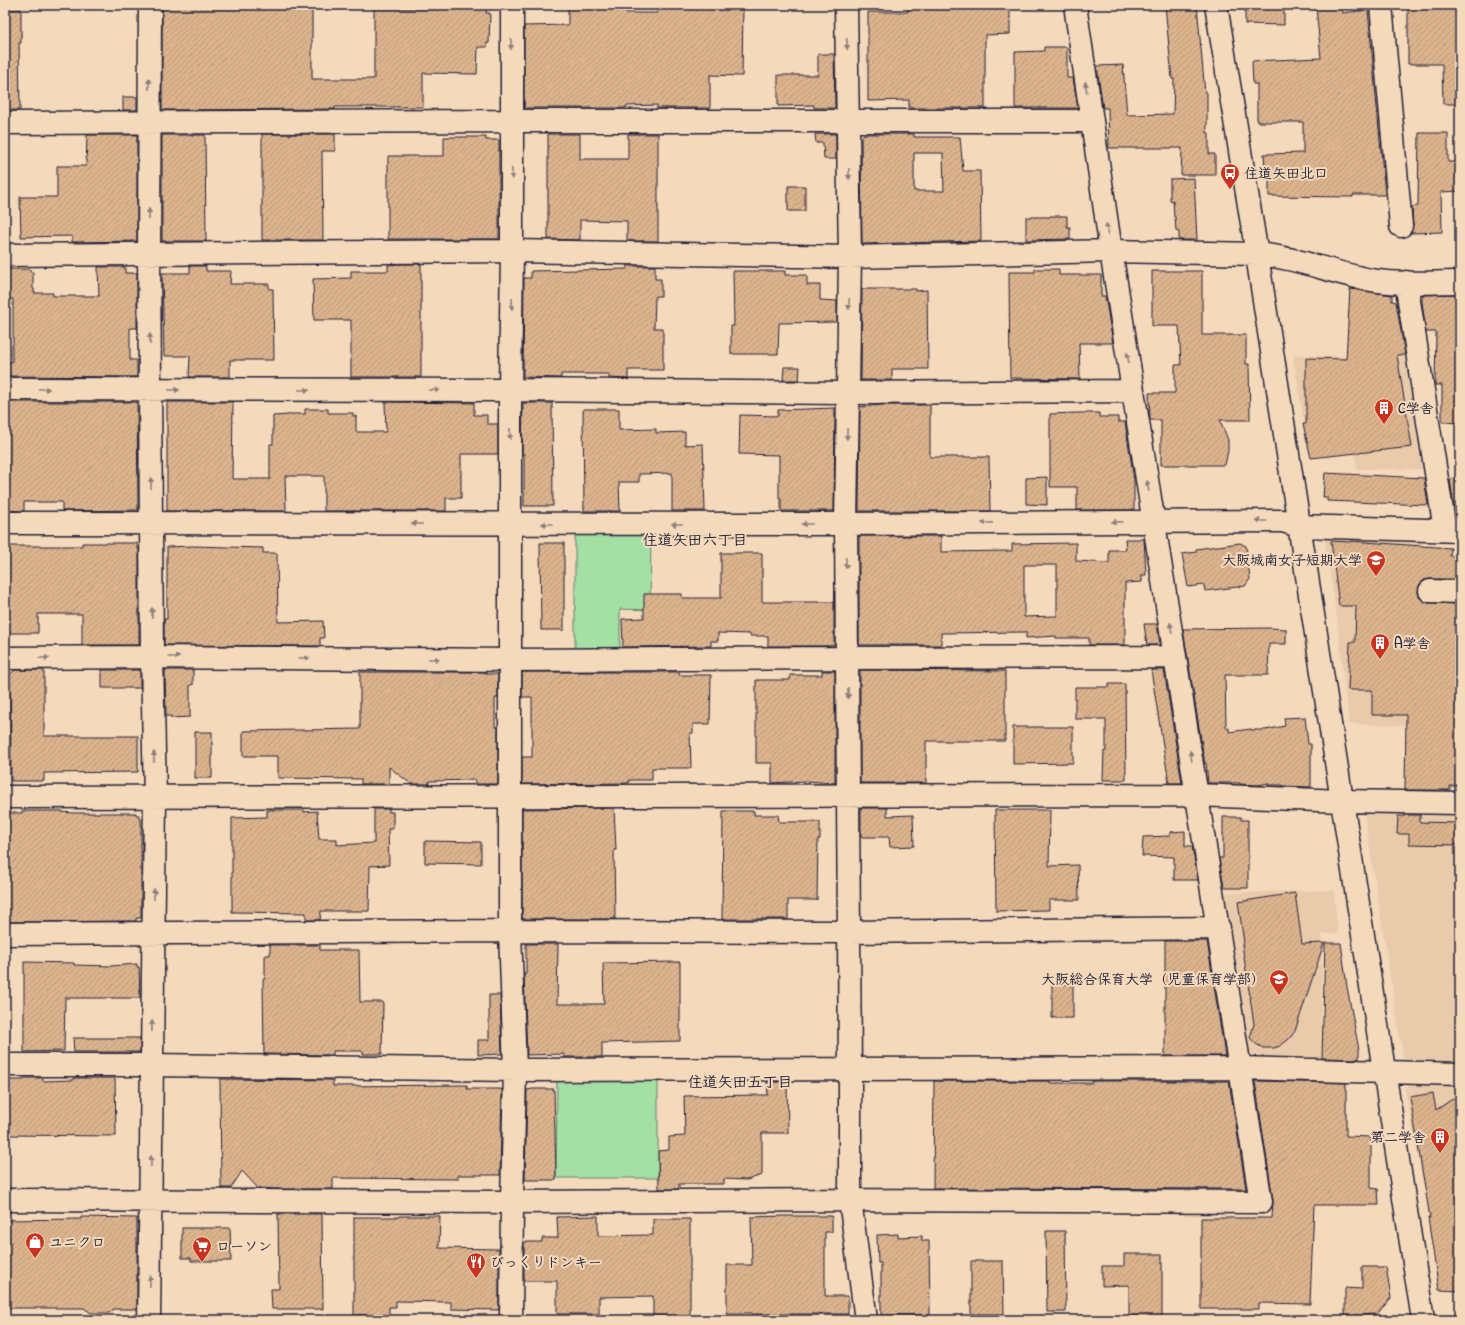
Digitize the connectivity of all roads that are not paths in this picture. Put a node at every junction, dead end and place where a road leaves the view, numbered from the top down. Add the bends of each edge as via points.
1 (150, 5) edge
2 (512, 5) edge
3 (846, 5) edge
4 (1074, 5) edge
5 (1216, 5) edge
6 (1381, 5) edge
7 (511, 121) junction
8 (1092, 121) junction
9 (149, 122) junction
10 (848, 122) junction
11 (5, 123) edge
12 (1400, 226) dead end
13 (512, 251) junction
14 (1111, 251) junction
15 (149, 253) junction
16 (1256, 254) junction
17 (5, 255) edge
18 (850, 257) junction
19 (1406, 282) junction
20 (1460, 282) edge
21 (5, 389) edge
22 (150, 390) junction
23 (510, 390) junction
24 (1133, 391) junction
25 (848, 392) junction
26 (1154, 521) junction
27 (5, 523) edge
28 (151, 523) junction
29 (511, 524) junction
30 (846, 524) junction
31 (1299, 526) junction
32 (1453, 531) edge
33 (1430, 592) dead end
34 (1460, 592) edge
35 (152, 657) junction
36 (1175, 657) junction
37 (5, 658) edge
38 (848, 658) junction
39 (510, 660) junction
40 (510, 795) junction
41 (848, 795) junction
42 (1197, 795) junction
43 (155, 796) junction
44 (5, 797) edge
45 (1341, 801) junction
46 (1460, 803) edge
47 (1219, 928) junction
48 (510, 931) junction
49 (849, 932) junction
50 (153, 933) junction
51 (5, 934) edge
52 (5, 1065) edge
53 (152, 1065) junction
54 (1240, 1068) junction
55 (516, 1070) junction
56 (850, 1070) junction
57 (1384, 1072) junction
58 (1460, 1074) edge
59 (5, 1200) edge
60 (150, 1200) junction
61 (850, 1200) junction
62 (512, 1202) junction
63 (149, 1320) edge
64 (511, 1320) edge
65 (866, 1320) edge
66 (1423, 1320) edge

9 -> 1 street
2 -> 7 street
3 -> 10 street
8 -> 4 street
5 - 16 street
6 - 12 street
7 - 9 street
7 - 10 street
7 -> 13 street
8 - 10 street
14 -> 8 street
9 - 11 street
15 -> 9 street
10 -> 18 street
13 - 15 street
13 - 18 street
13 -> 23 street
14 - 16 street
14 - 18 street
24 -> 14 street
15 - 17 street
22 -> 15 street
16 - 19 street via 1274,255 1371,280
16 - 31 street
18 -> 25 street
19 - 20 street
19 - 32 street
21 -> 22 street
22 -> 23 street
28 -> 22 street
23 - 25 street
23 -> 29 street
24 - 25 street
26 -> 24 street
25 -> 30 street
26 -> 30 street
31 -> 26 street via 1283,521
36 -> 26 street
27 - 28 street
29 -> 28 street
35 -> 28 street
30 -> 29 street
29 - 39 street
30 -> 38 street
31 - 32 street
31 - 45 street
33 - 34 street
37 -> 35 street
35 -> 39 street
43 -> 35 street
36 - 38 street
42 -> 36 street
38 - 39 street
38 -> 41 street
39 - 40 street
40 - 41 street
40 - 43 street
40 - 48 street
41 - 42 street
41 - 49 street
42 - 45 street
42 - 47 street
43 - 44 street
50 -> 43 street
45 - 46 street
45 - 57 street
47 - 49 street
47 - 54 street
48 - 49 street
48 - 50 street
48 - 55 street
49 - 56 street
50 - 51 street
53 -> 50 street
52 - 53 street
53 - 55 street
60 -> 53 street
54 - 56 street
54 - 57 street
54 - 61 street via 1261,1202
55 - 56 street
55 - 62 street
56 - 61 street
57 - 58 street
57 - 66 street
59 - 60 street
60 - 62 street
63 -> 60 street
61 - 62 street
61 - 65 street
62 - 64 street

